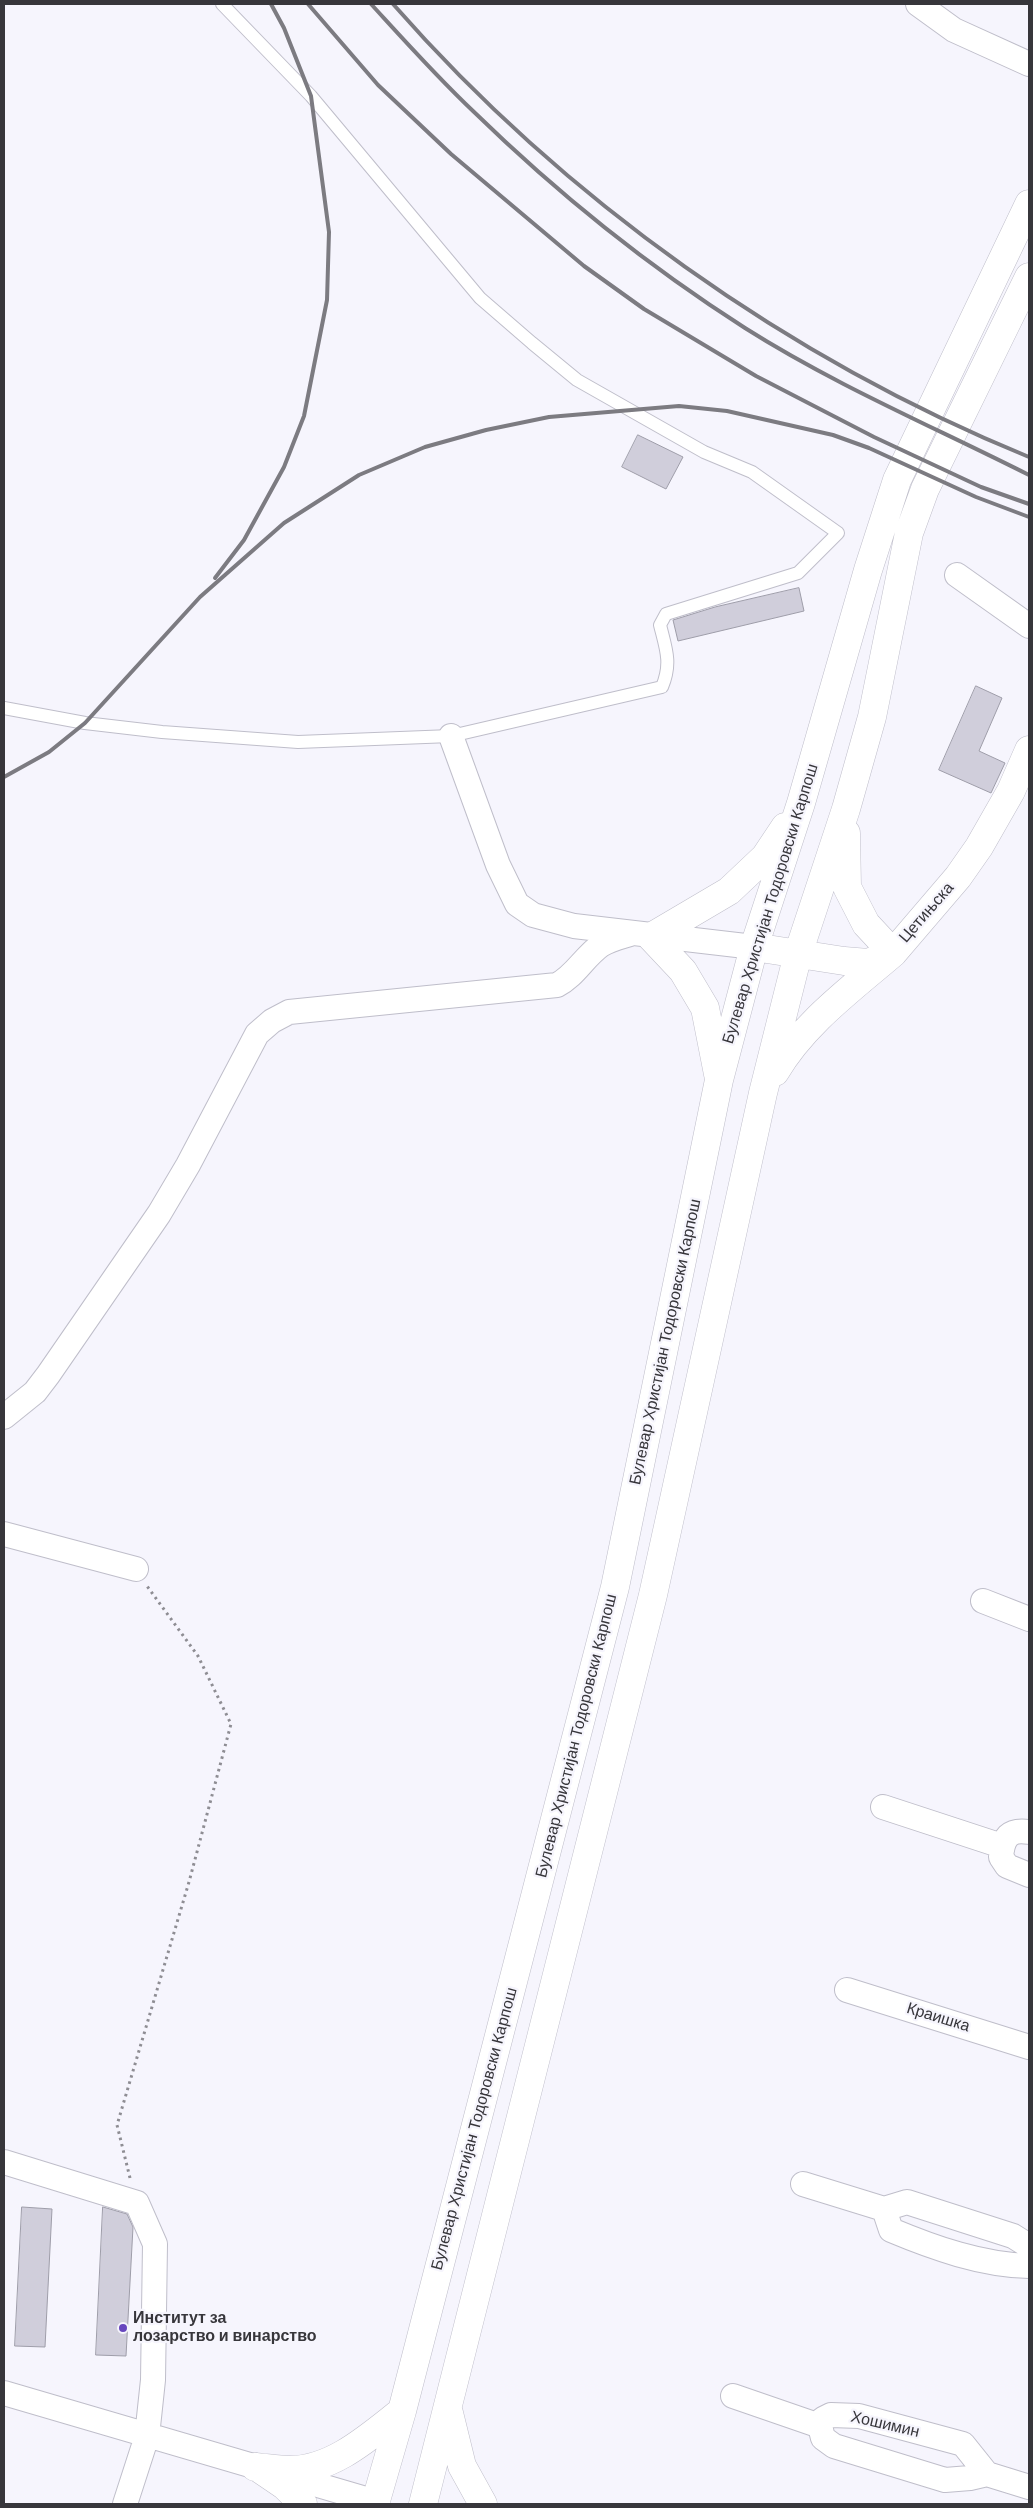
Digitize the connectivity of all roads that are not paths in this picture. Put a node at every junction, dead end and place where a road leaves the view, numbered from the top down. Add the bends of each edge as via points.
1 (222, 4) edge
2 (918, 4) edge
3 (1029, 64) edge
4 (1029, 204) edge
5 (1029, 277) edge
6 (957, 575) dead end
7 (1029, 626) edge
8 (4, 708) edge
9 (451, 736) junction
10 (1029, 750) edge
11 (801, 803) junction
12 (846, 809) junction
13 (641, 935) junction
14 (754, 948) junction
15 (893, 953) junction
16 (798, 954) junction
17 (719, 1080) junction
18 (763, 1093) junction
19 (4, 1416) edge
20 (4, 1534) edge
21 (136, 1570) road end
22 (983, 1601) dead end
23 (1029, 1619) edge
24 (883, 1807) dead end
25 (1029, 1832) edge
26 (1002, 1846) junction
27 (1029, 1875) edge
28 (846, 1990) dead end
29 (1029, 2047) edge
30 (4, 2162) edge
31 (804, 2184) dead end
32 (884, 2210) junction
33 (1029, 2246) edge
34 (1029, 2266) edge
35 (4, 2393) edge
36 (733, 2396) dead end
37 (448, 2408) junction
38 (402, 2411) junction
39 (820, 2426) junction
40 (147, 2436) junction
41 (255, 2466) junction
42 (987, 2474) junction
43 (1029, 2487) edge
44 (126, 2504) edge
45 (303, 2504) edge
46 (377, 2504) edge
47 (424, 2504) edge
48 (483, 2504) edge

1 - 9 lane via 311,96 480,298 532,343 577,380 704,452 752,472 838,533 798,573 666,614 660,625 669,672 662,687
2 - 3 street via 954,30
4 - 11 street, Булевар Христијан Тодоровски Карпош via 897,480
5 - 12 street via 925,489 909,533 872,717
6 - 7 street
8 - 9 lane via 85,724 298,742
9 - 13 street via 498,865 517,904 533,914 574,926
10 - 15 street, Цетињска via 1011,791 979,848 958,878
11 - 13 street via 765,857 729,891
11 - 14 street, Булевар Христијан Тодоровски Карпош
12 - 15 street via 847,887 866,924
12 - 16 street
13 - 14 street
13 - 17 street via 683,971 705,1008
13 - 19 street via 614,938 600,946 567,980 557,985 289,1012 272,1021 256,1034 188,1165 154,1222 35,1392
14 - 16 street, Цетињска
14 - 17 street, Булевар Христијан Тодоровски Карпош
15 - 16 street, Цетињска via 868,963
15 - 18 street via 824,1012 787,1051
16 - 18 street
17 - 38 street, Булевар Христијан Тодоровски Карпош via 615,1587
18 - 37 street via 653,1596
20 - 21 street
22 - 23 street
24 - 26 street
25 - 26 street via 1018,1830 1010,1834
26 - 27 street via 1001,1857 1008,1866
28 - 29 street, Краишка
30 - 40 street via 137,2203 155,2244 153,2380
31 - 32 street
32 - 33 street via 906,2202 1013,2236
32 - 34 street via 891,2230 927,2245 976,2258
35 - 40 street
36 - 39 street
37 - 47 street
37 - 48 street via 462,2466
38 - 41 street via 356,2446 325,2463 291,2470
38 - 46 street, Булевар Христијан Тодоровски Карпош
39 - 42 street via 823,2438 834,2446 945,2480
39 - 42 street, Хошимин via 831,2415 859,2416 962,2444
40 - 41 street
40 - 44 street
41 - 45 street via 285,2486
41 - 46 street
42 - 43 street

